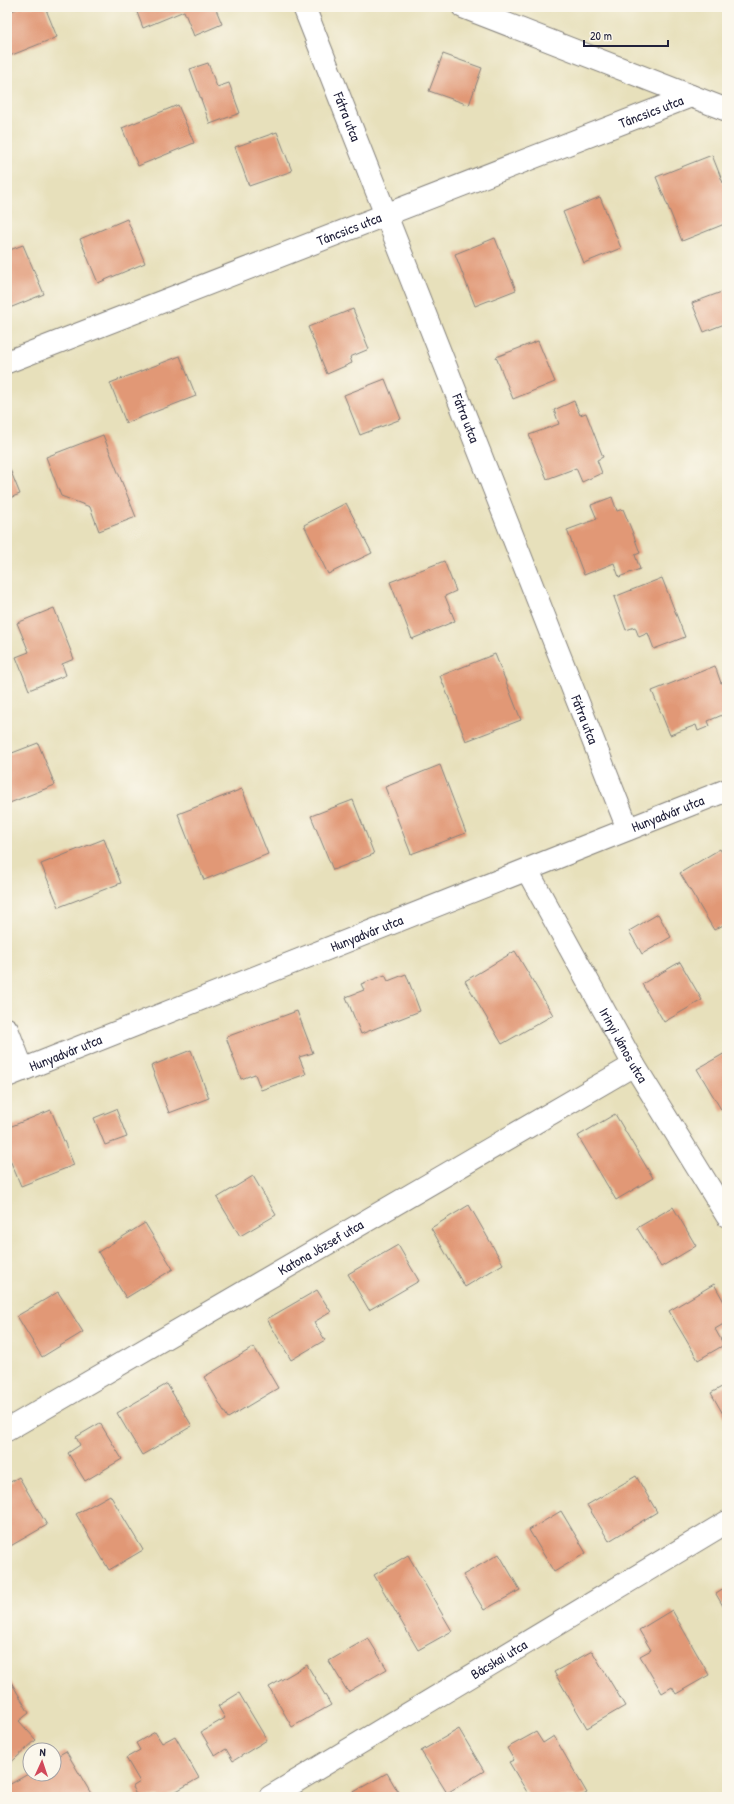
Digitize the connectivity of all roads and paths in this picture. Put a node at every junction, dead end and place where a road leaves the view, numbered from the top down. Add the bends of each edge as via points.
1 (304, 7) edge
2 (462, 7) edge
3 (691, 96) junction
4 (727, 110) edge
5 (385, 214) junction
6 (7, 362) edge
7 (727, 790) edge
8 (628, 829) junction
9 (527, 870) junction
10 (7, 1029) edge
11 (634, 1065) junction
12 (15, 1073) edge
13 (727, 1216) edge
14 (7, 1430) edge
15 (727, 1522) edge
16 (270, 1797) edge

1 - 5 street, Fátra utca
2 - 3 street
3 - 4 street
3 - 5 street, Táncsics utca
5 - 6 street, Táncsics utca
5 - 8 street, Fátra utca
7 - 8 street, Hunyadvár utca
8 - 9 street, Hunyadvár utca
9 - 11 street, Irinyi János utca
9 - 12 street, Hunyadvár utca
10 - 12 street
11 - 13 street, Irinyi János utca
11 - 14 street, Katona József utca
15 - 16 street, Bácskai utca

